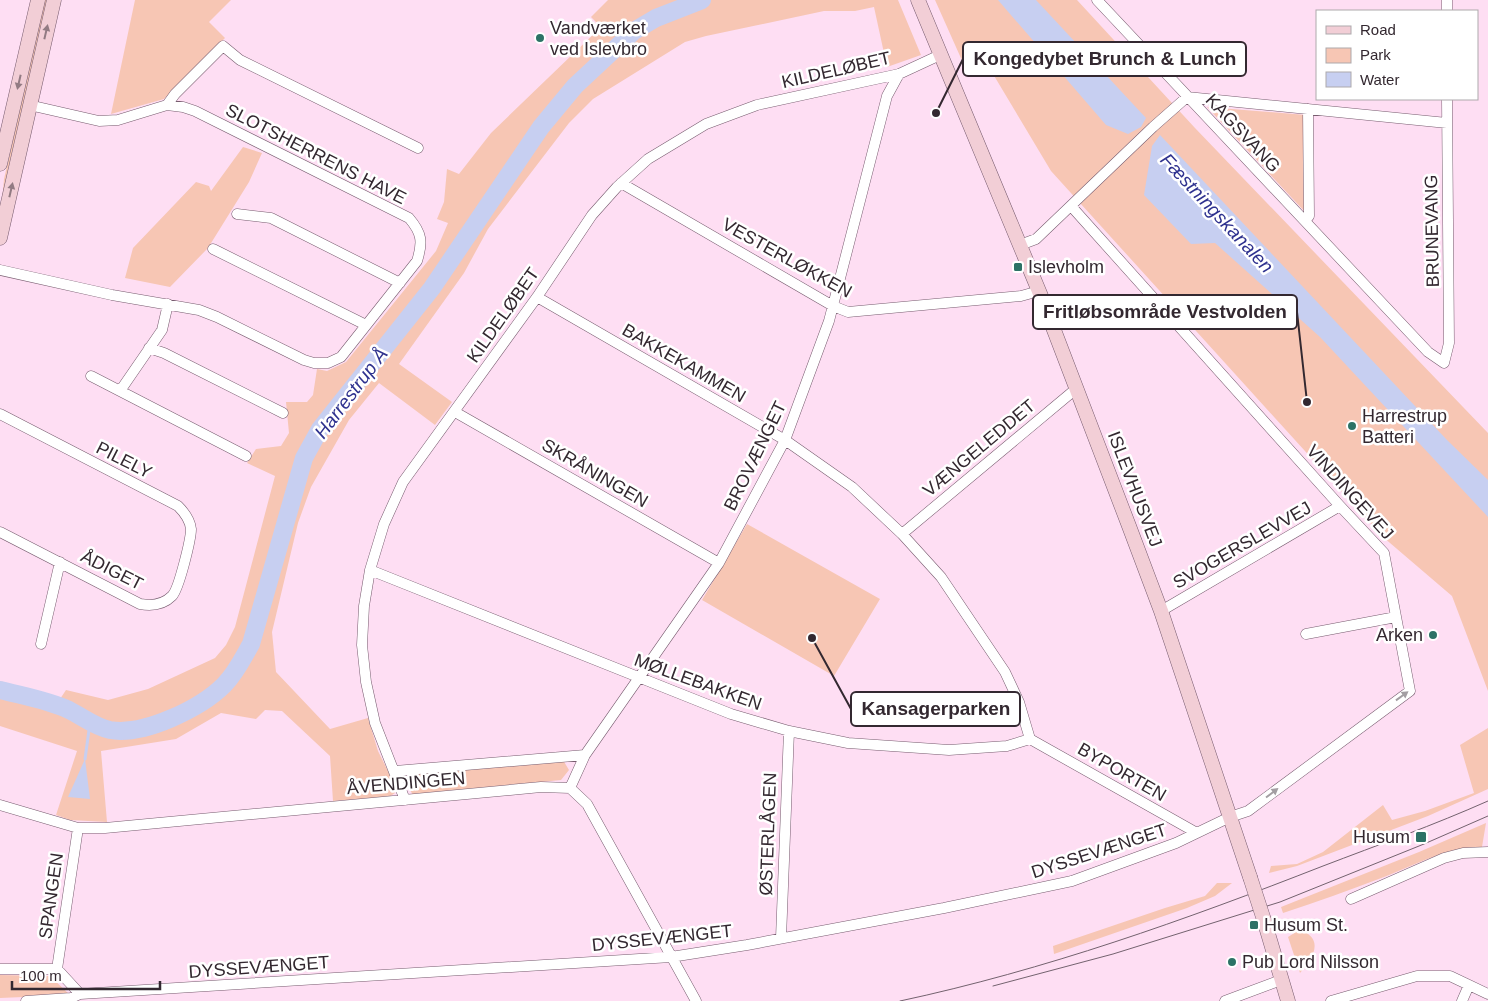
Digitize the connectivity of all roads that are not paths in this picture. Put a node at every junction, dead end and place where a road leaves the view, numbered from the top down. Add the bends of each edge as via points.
1 (38, 0) edge
2 (54, 0) edge
3 (918, 0) edge
4 (1097, 0) edge
5 (940, 55) junction
6 (899, 74) junction
7 (1187, 97) junction
8 (1447, 100) edge
9 (29, 105) junction
10 (167, 105) junction
11 (1308, 109) junction
12 (1447, 123) junction
13 (418, 148) dead end
14 (0, 164) edge
15 (621, 183) junction
16 (1071, 206) junction
17 (236, 214) dead end
18 (1305, 221) junction
19 (0, 238) edge
20 (1020, 245) junction
21 (213, 249) dead end
22 (0, 270) edge
23 (400, 283) junction
24 (1039, 291) junction
25 (537, 297) junction
26 (168, 304) junction
27 (832, 306) junction
28 (366, 325) junction
29 (149, 348) junction
30 (1444, 363) joint
31 (91, 376) dead end
32 (1077, 388) junction
33 (120, 391) junction
34 (455, 412) junction
35 (283, 413) dead end
36 (0, 414) edge
37 (785, 440) junction
38 (246, 456) dead end
39 (1340, 506) junction
40 (0, 532) edge
41 (902, 534) junction
42 (60, 562) junction
43 (184, 562) joint
44 (719, 563) junction
45 (370, 570) junction
46 (1161, 611) junction
47 (1396, 617) junction
48 (1306, 634) dead end
49 (40, 644) dead end
50 (640, 678) junction
51 (789, 731) junction
52 (1030, 739) junction
53 (585, 755) junction
54 (395, 771) junction
55 (570, 788) junction
56 (405, 800) junction
57 (0, 805) edge
58 (1230, 817) junction
59 (78, 828) junction
60 (1197, 833) junction
61 (1488, 852) edge
62 (1351, 899) dead end
63 (781, 938) junction
64 (671, 957) junction
65 (57, 969) junction
66 (0, 970) edge
67 (1282, 980) junction
68 (1469, 985) junction
69 (80, 994) junction
70 (1488, 994) edge
71 (26, 1001) edge
72 (696, 1001) edge
73 (1225, 1001) edge
74 (1288, 1001) edge
75 (1331, 1001) edge
76 (1462, 1001) edge

1 -> 14 street
9 -> 2 street
3 - 5 street, ISLEVHUSVEJ
4 - 7 street, KAGSVANG
5 - 6 street, KILDELØBET
5 - 20 street, ISLEVHUSVEJ
6 - 15 street, KILDELØBET via 757,105 706,124 648,159
6 - 27 street, BROVÆNGET via 887,96
7 - 11 street
7 - 16 street
7 - 18 street, KAGSVANG
8 - 12 street, BRUNEVANG
9 - 10 street, SLOTSHERRENS HAVE via 99,121 118,120
19 -> 9 street
10 - 13 street via 223,46 240,60
10 - 23 street, SLOTSHERRENS HAVE via 195,111 409,218 417,228 421,248 418,261
11 - 12 street
11 - 18 street, KAGSVANG via 1309,216
12 - 30 street, BRUNEVANG via 1449,343
15 - 25 street, KILDELØBET via 592,216
15 - 27 street, VESTERLØKKEN
16 - 20 street via 1036,239
16 - 39 street, VINDINGEVEJ
17 - 23 street via 272,218
18 - 30 street, KAGSVANG via 1428,352
20 - 24 street, ISLEVHUSVEJ
21 - 28 street
22 - 26 street, SLOTSHERRENS HAVE
23 - 28 street, SLOTSHERRENS HAVE
24 - 27 street, VESTERLØKKEN via 1021,296 848,312
24 - 32 street, ISLEVHUSVEJ
25 - 34 street, KILDELØBET
25 - 37 street, BAKKEKAMMEN
26 - 28 street, SLOTSHERRENS HAVE via 217,317 314,363 328,363 340,357
26 - 29 street via 162,330
27 - 37 street, BROVÆNGET
29 - 33 street
29 - 35 street
31 - 33 street
32 - 41 street, VÆNGELEDDET
32 - 46 street, ISLEVHUSVEJ
33 - 38 street
34 - 44 street, SKRÅNINGEN
34 - 45 street, KILDELØBET via 403,482 384,524
36 - 43 street, PILELY via 178,506 188,518 191,528
37 - 41 street, BAKKEKAMMEN via 852,487
37 - 44 street, BROVÆNGET
39 - 46 street, SVOGERSLEVVEJ
39 - 47 street, VINDINGEVEJ via 1384,553
40 - 42 street, ÅDIGET
41 - 52 street, BAKKEKAMMEN via 941,577 1005,672 1019,702
42 - 43 street, ÅDIGET via 140,604 148,605 166,601 172,596
42 - 49 street, ÅDIGET
44 - 50 street, BROVÆNGET
45 - 50 street, MØLLEBAKKEN
45 - 54 street, KILDELØBET via 362,645 366,682 374,723
46 - 58 street, ISLEVHUSVEJ
47 - 48 street
58 -> 47 street, VINDINGEVEJ via 1248,811 1410,692
50 - 51 street, MØLLEBAKKEN via 731,714
50 - 53 street, BROVÆNGET
51 - 52 street, MØLLEBAKKEN via 848,743 949,750 1006,746
51 - 63 street, ØSTERLÅGEN
52 - 60 street, BYPORTEN
53 - 54 street, ÅVENDINGEN
53 - 55 street, BROVÆNGET
54 - 56 street, KILDELØBET
55 - 56 street, ÅVENDINGEN via 541,787
55 - 64 street via 587,804
56 - 59 street, ÅVENDINGEN
57 - 59 street, ÅVENDINGEN
58 - 60 street, DYSSEVÆNGET
58 - 67 street, ISLEVHUSVEJ, bridge
59 - 65 street, SPANGEN
60 - 63 street, DYSSEVÆNGET via 1072,881
61 - 62 street via 1444,858
63 - 64 street, DYSSEVÆNGET
64 - 69 street, DYSSEVÆNGET
64 - 72 street
65 - 66 street
65 - 69 street
67 - 73 street
67 - 74 street, ISLEVHUSVEJ
68 - 70 street
68 - 75 street via 1450,976 1417,976
68 - 76 street
69 - 71 street, DYSSEVÆNGET via 71,998

